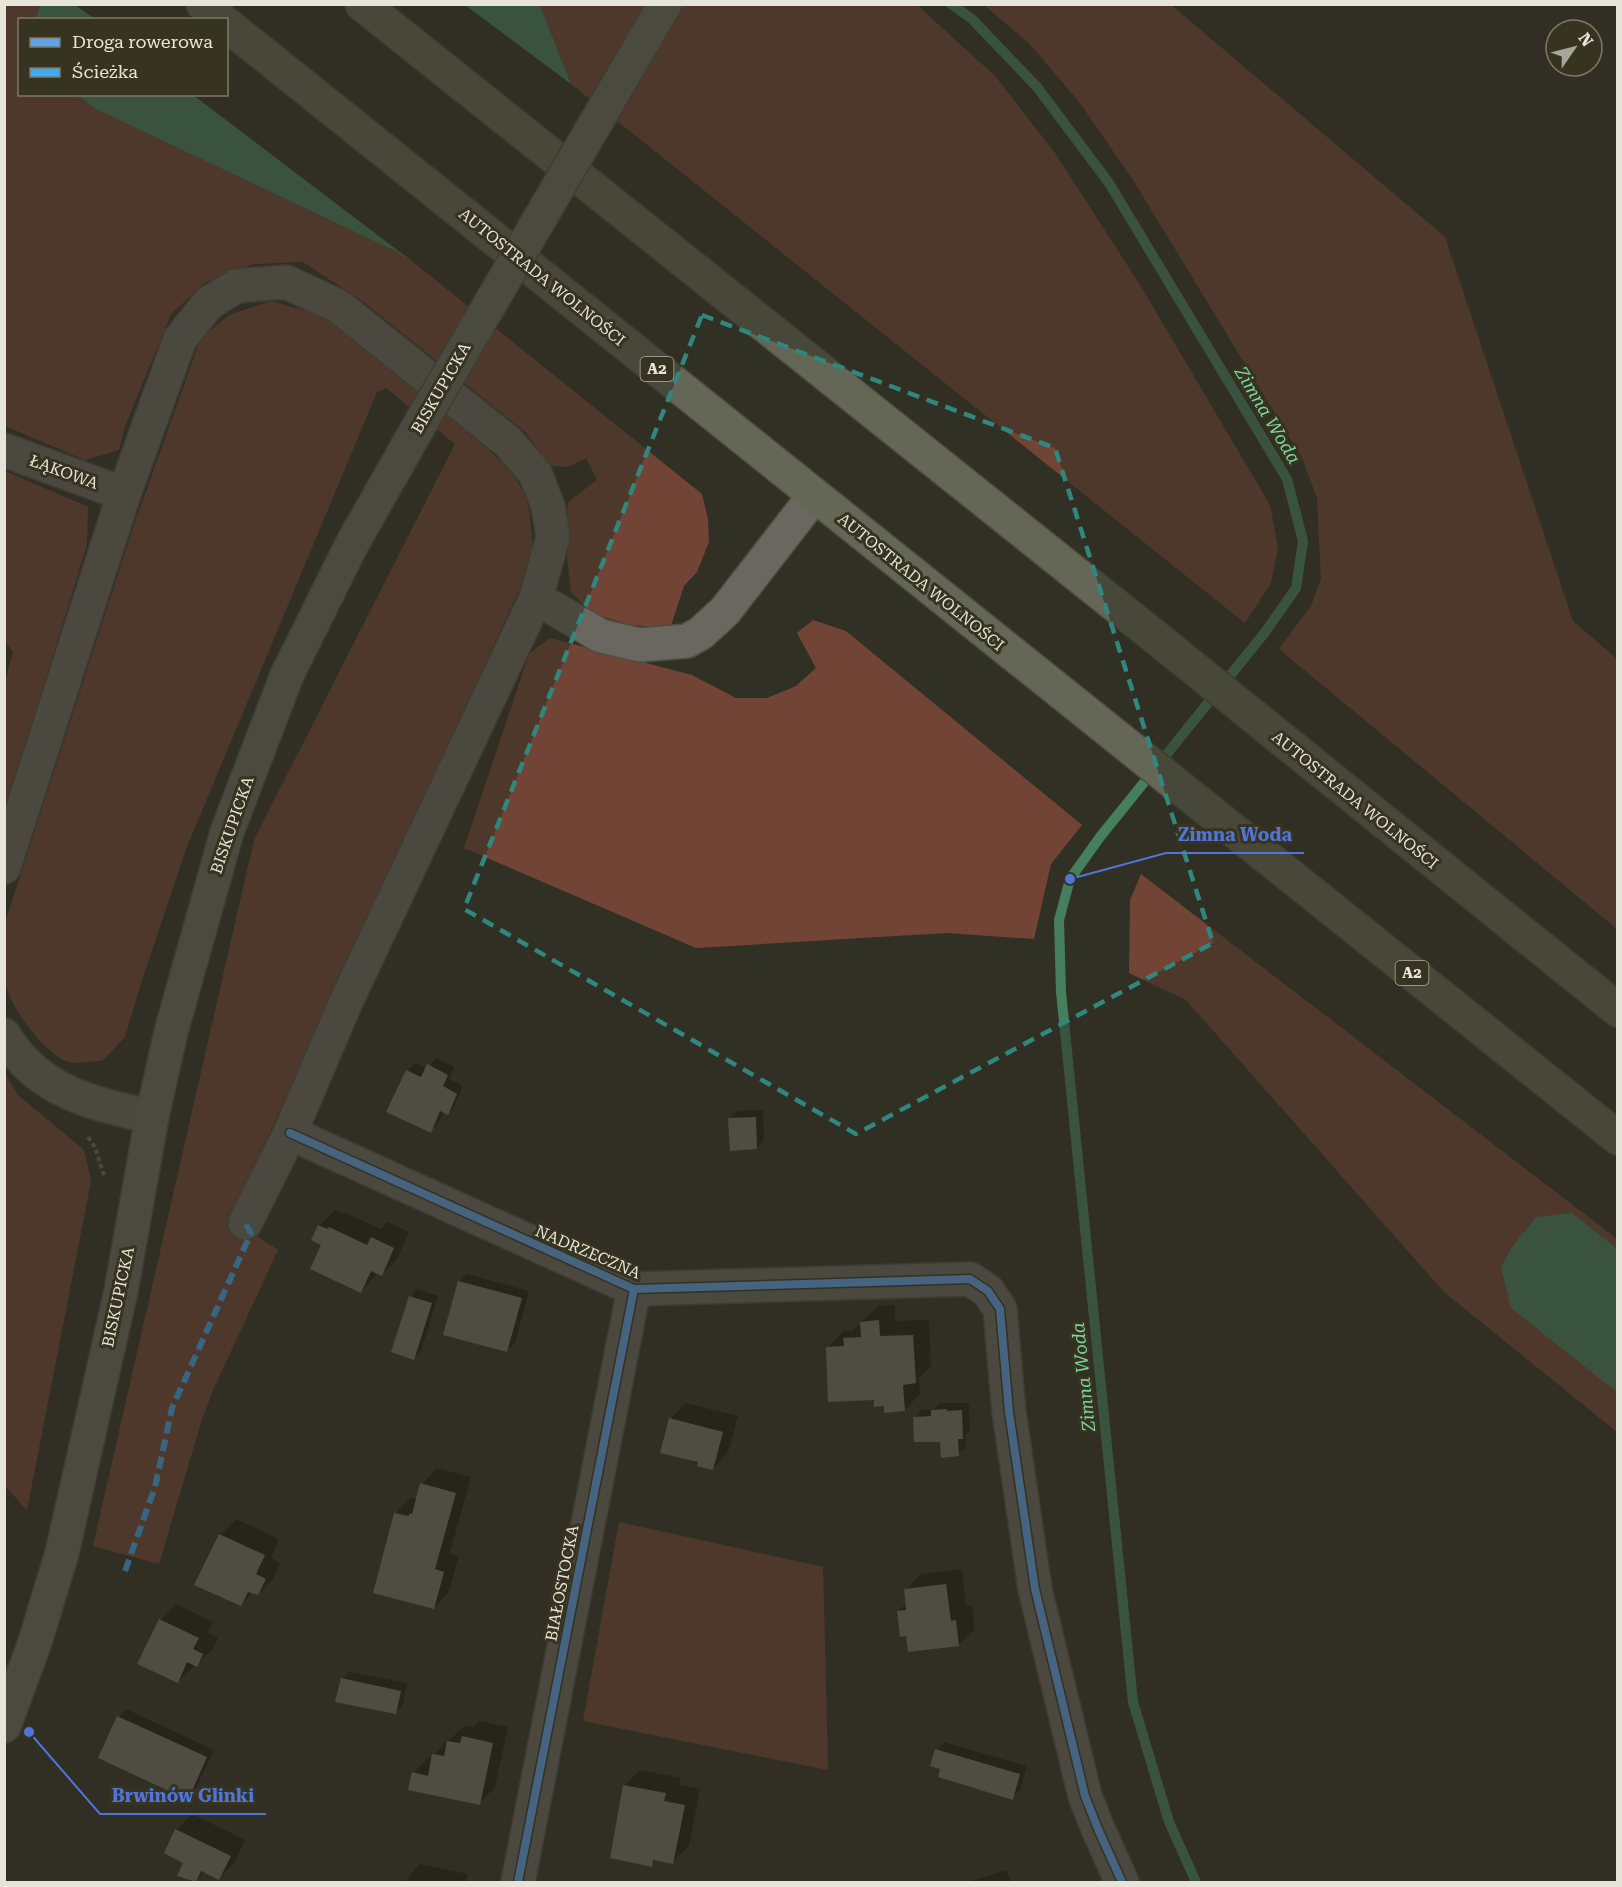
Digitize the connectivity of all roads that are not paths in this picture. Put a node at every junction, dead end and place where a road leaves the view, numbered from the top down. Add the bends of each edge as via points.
1 (203, 4) edge
2 (362, 4) edge
3 (665, 4) edge
4 (219, 18) edge
5 (228, 26) edge
6 (4, 450) edge
7 (124, 494) junction
8 (814, 496) junction
9 (536, 598) junction
10 (4, 867) edge
11 (1617, 1010) edge
12 (4, 1035) edge
13 (152, 1117) junction
14 (290, 1133) junction
15 (1617, 1138) edge
16 (245, 1223) dead end
17 (634, 1289) junction
18 (4, 1726) edge
19 (518, 1882) edge
20 (1122, 1882) edge

1 - 4 highway
2 - 11 highway, AUTOSTRADA WOLNOŚCI
3 - 13 main road, BISKUPICKA, bridge via 352,544 287,675 226,832
5 - 8 highway, AUTOSTRADA WOLNOŚCI / A2
6 - 7 street, ŁĄKOWA
7 - 9 street via 180,339 208,303 236,286 286,282 338,306 508,442 535,473 548,506 553,537
7 - 10 street
8 - 9 street via 725,611 687,641 640,645 601,636
8 - 15 highway, AUTOSTRADA WOLNOŚCI / A2
9 - 14 street via 349,995
12 - 13 street via 34,1071 71,1094 91,1103
13 - 18 main road, BISKUPICKA via 121,1291 62,1553
14 - 16 street
14 - 17 street, NADRZECZNA
17 - 19 street, BIAŁOSTOCKA
17 - 20 street, NADRZECZNA via 970,1279 988,1291 1000,1310 1009,1412 1035,1589 1085,1796

